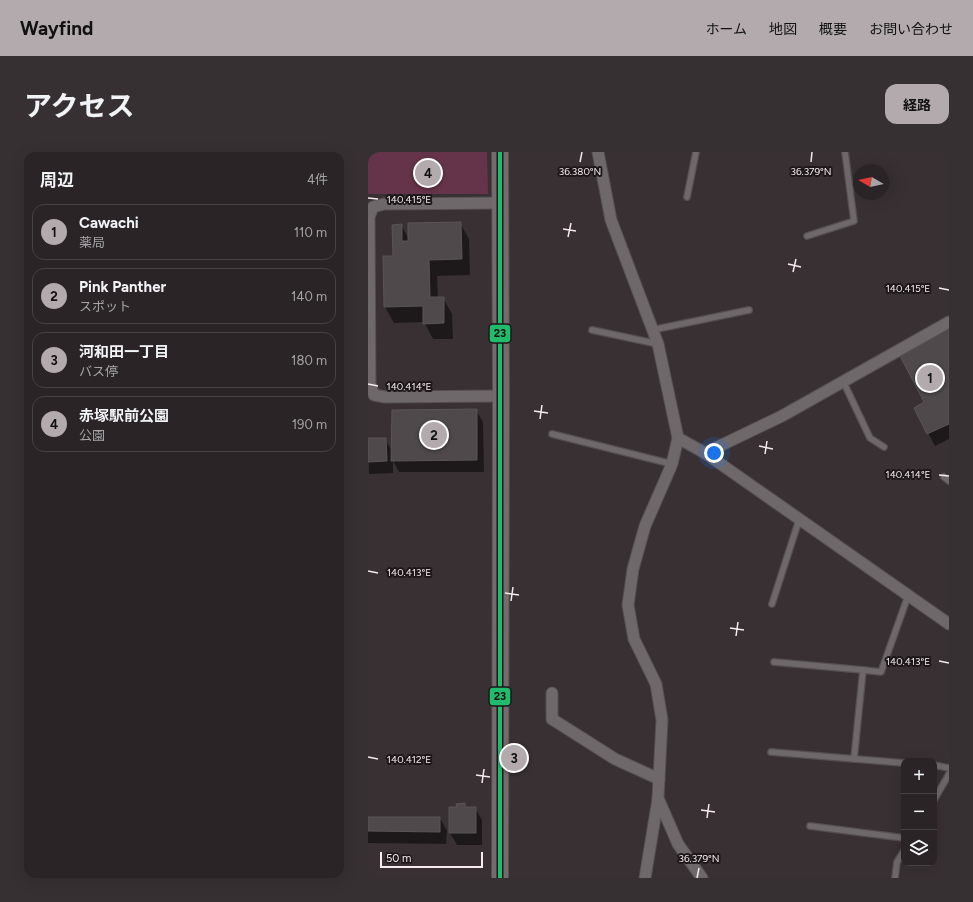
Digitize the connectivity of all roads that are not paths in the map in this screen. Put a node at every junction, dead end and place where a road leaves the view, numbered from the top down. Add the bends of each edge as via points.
1 (500, 152) edge
2 (598, 152) edge
3 (696, 152) edge
4 (845, 152) edge
5 (687, 197) dead end
6 (500, 204) junction
7 (807, 236) dead end
8 (749, 310) dead end
9 (949, 322) edge
10 (592, 330) dead end
11 (652, 330) junction
12 (658, 344) junction
13 (843, 382) junction
14 (501, 396) junction
15 (552, 434) dead end
16 (678, 438) junction
17 (884, 446) dead end
18 (705, 453) junction
19 (672, 464) junction
20 (799, 520) junction
21 (908, 596) junction
22 (772, 604) dead end
23 (949, 624) edge
24 (774, 662) dead end
25 (863, 670) junction
26 (552, 693) dead end
27 (770, 752) dead end
28 (854, 759) junction
29 (901, 763) edge
30 (937, 766) edge
31 (949, 768) edge
32 (949, 774) edge
33 (658, 779) junction
34 (937, 795) edge
35 (658, 798) junction
36 (810, 826) dead end
37 (901, 838) edge
38 (901, 856) edge
39 (500, 878) edge
40 (645, 878) edge
41 (702, 878) edge
42 (895, 878) edge

1 - 6 street
2 - 11 street via 611,220
3 - 5 lane
4 - 7 lane via 854,221
6 - 14 street
6 - 14 street via 384,204 373,207 369,217 370,384 374,396
8 - 11 lane
9 - 13 street
10 - 12 lane
11 - 12 street
12 - 16 street
13 - 17 lane via 870,438
13 - 18 street via 782,416
14 - 39 street
15 - 19 lane
16 - 18 street
16 - 19 street
18 - 20 street
19 - 33 street via 645,526 633,569 628,605 634,638 656,684 662,720
20 - 21 street
20 - 22 lane
21 - 23 street
21 - 25 lane via 880,672
24 - 25 lane
25 - 28 lane
26 - 33 street via 552,719 615,759
27 - 28 lane
28 - 29 lane
30 - 31 lane
32 - 34 lane
33 - 35 street
35 - 40 street
35 - 41 street via 678,844
36 - 37 lane
38 - 42 lane

